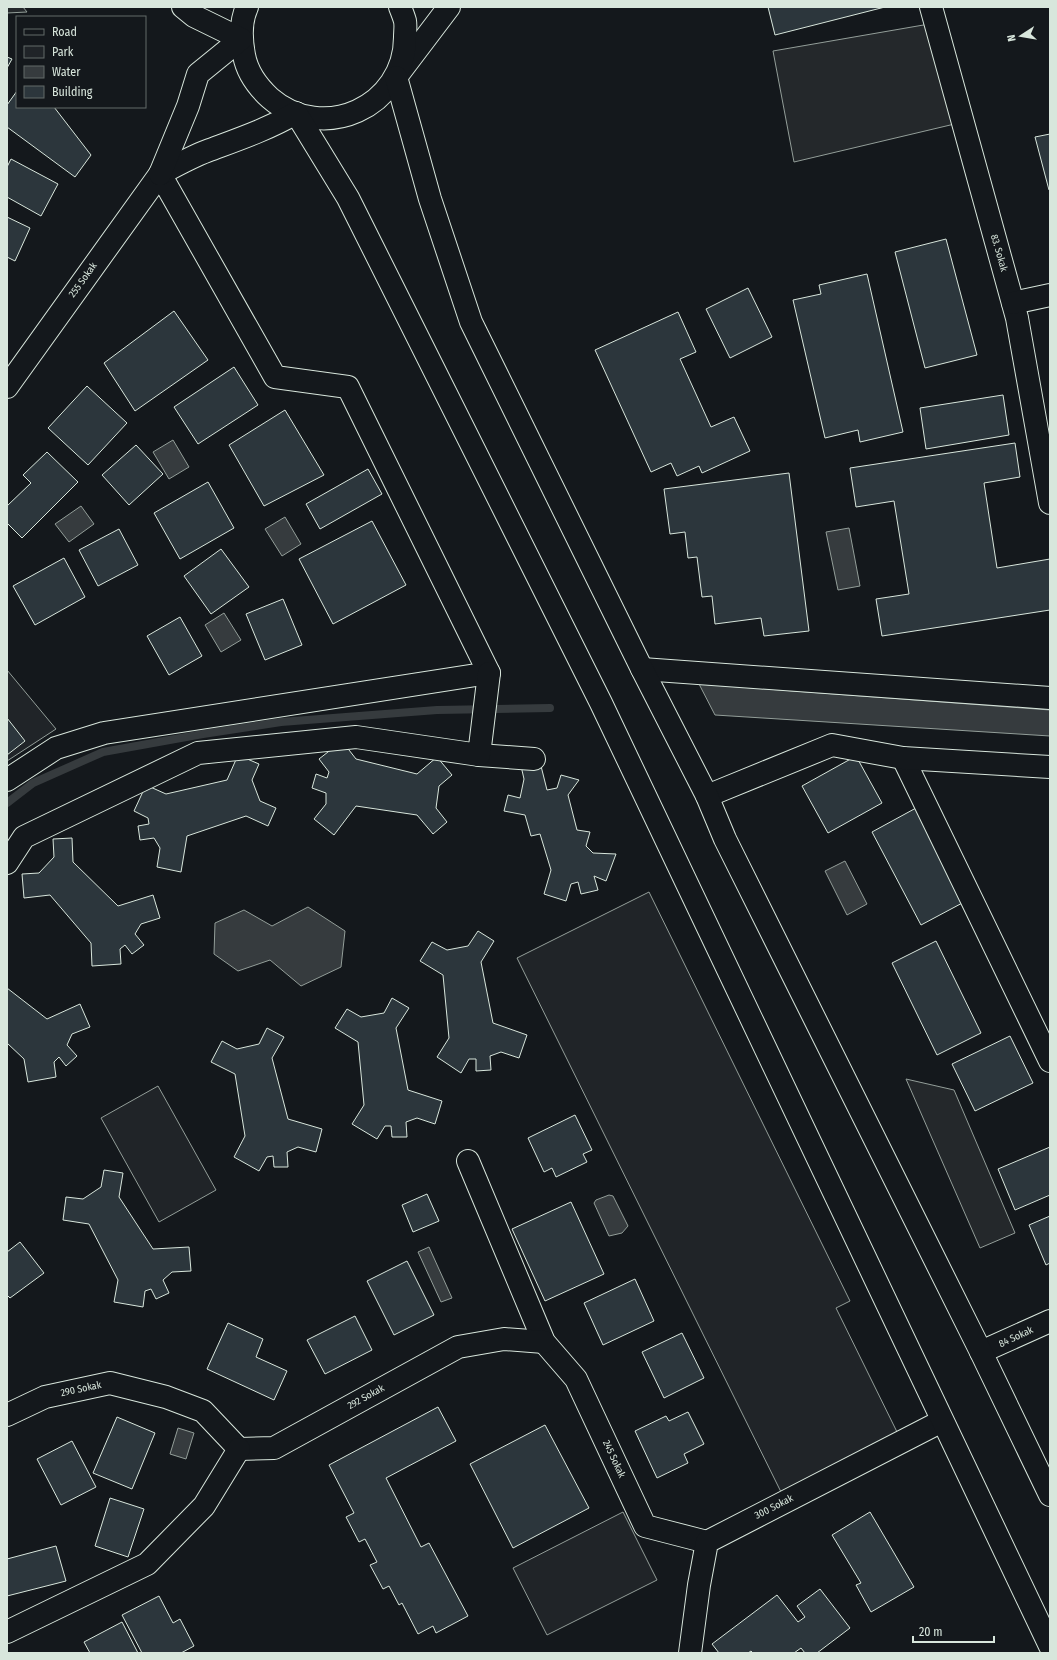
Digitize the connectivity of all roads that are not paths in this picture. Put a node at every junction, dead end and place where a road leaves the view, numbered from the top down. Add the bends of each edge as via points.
1 (183, 7) edge
2 (247, 7) edge
3 (400, 7) edge
4 (448, 7) edge
5 (931, 7) edge
6 (241, 39) junction
7 (396, 77) junction
8 (296, 113) junction
9 (160, 174) junction
10 (1050, 295) edge
11 (1013, 303) junction
12 (7, 387) edge
13 (1050, 503) edge
14 (642, 669) junction
15 (488, 682) junction
16 (1050, 698) edge
17 (479, 755) junction
18 (903, 758) junction
19 (534, 759) dead end
20 (1050, 767) edge
21 (7, 780) edge
22 (707, 796) junction
23 (7, 863) edge
24 (1050, 1061) edge
25 (468, 1161) dead end
26 (1050, 1321) edge
27 (544, 1342) junction
28 (981, 1352) junction
29 (7, 1415) edge
30 (942, 1421) junction
31 (239, 1449) junction
32 (1050, 1495) edge
33 (707, 1542) junction
34 (7, 1632) edge
35 (1050, 1646) edge
36 (690, 1653) edge

1 - 6 main road via 194,16
2 - 6 main road via 244,12
3 - 7 main road via 405,22 405,50
4 - 7 main road
5 - 11 main road, 83. Sokak
6 - 8 main road via 246,65 260,88 280,106
6 - 9 main road via 198,74 188,106
7 - 8 main road via 379,98 357,112 331,119 304,117
7 - 14 main road via 430,199 471,322
8 - 9 main road via 274,126 205,151
8 - 30 main road via 348,198 597,696
9 - 12 main road, 255 Sokak
9 - 15 main road via 275,377 348,387
10 - 11 main road
11 - 13 main road, 83. Sokak
14 - 16 main road
14 - 22 main road
15 - 17 main road
15 - 21 main road via 104,733 56,748
17 - 19 main road
17 - 23 main road via 356,737 198,753 24,838
18 - 20 main road
18 - 22 main road via 832,745
18 - 24 main road
22 - 28 main road via 729,846
25 - 27 main road
26 - 28 main road, 84 Sokak
27 - 31 main road, 292 Sokak via 504,1339 458,1347 274,1448
27 - 33 main road, 245 Sokak via 576,1379 645,1526
28 - 32 main road
29 - 31 main road, 290 Sokak via 46,1397 110,1383 166,1397 203,1411
30 - 33 main road, 300 Sokak
30 - 35 main road
31 - 34 main road via 204,1506 147,1564
33 - 36 main road

